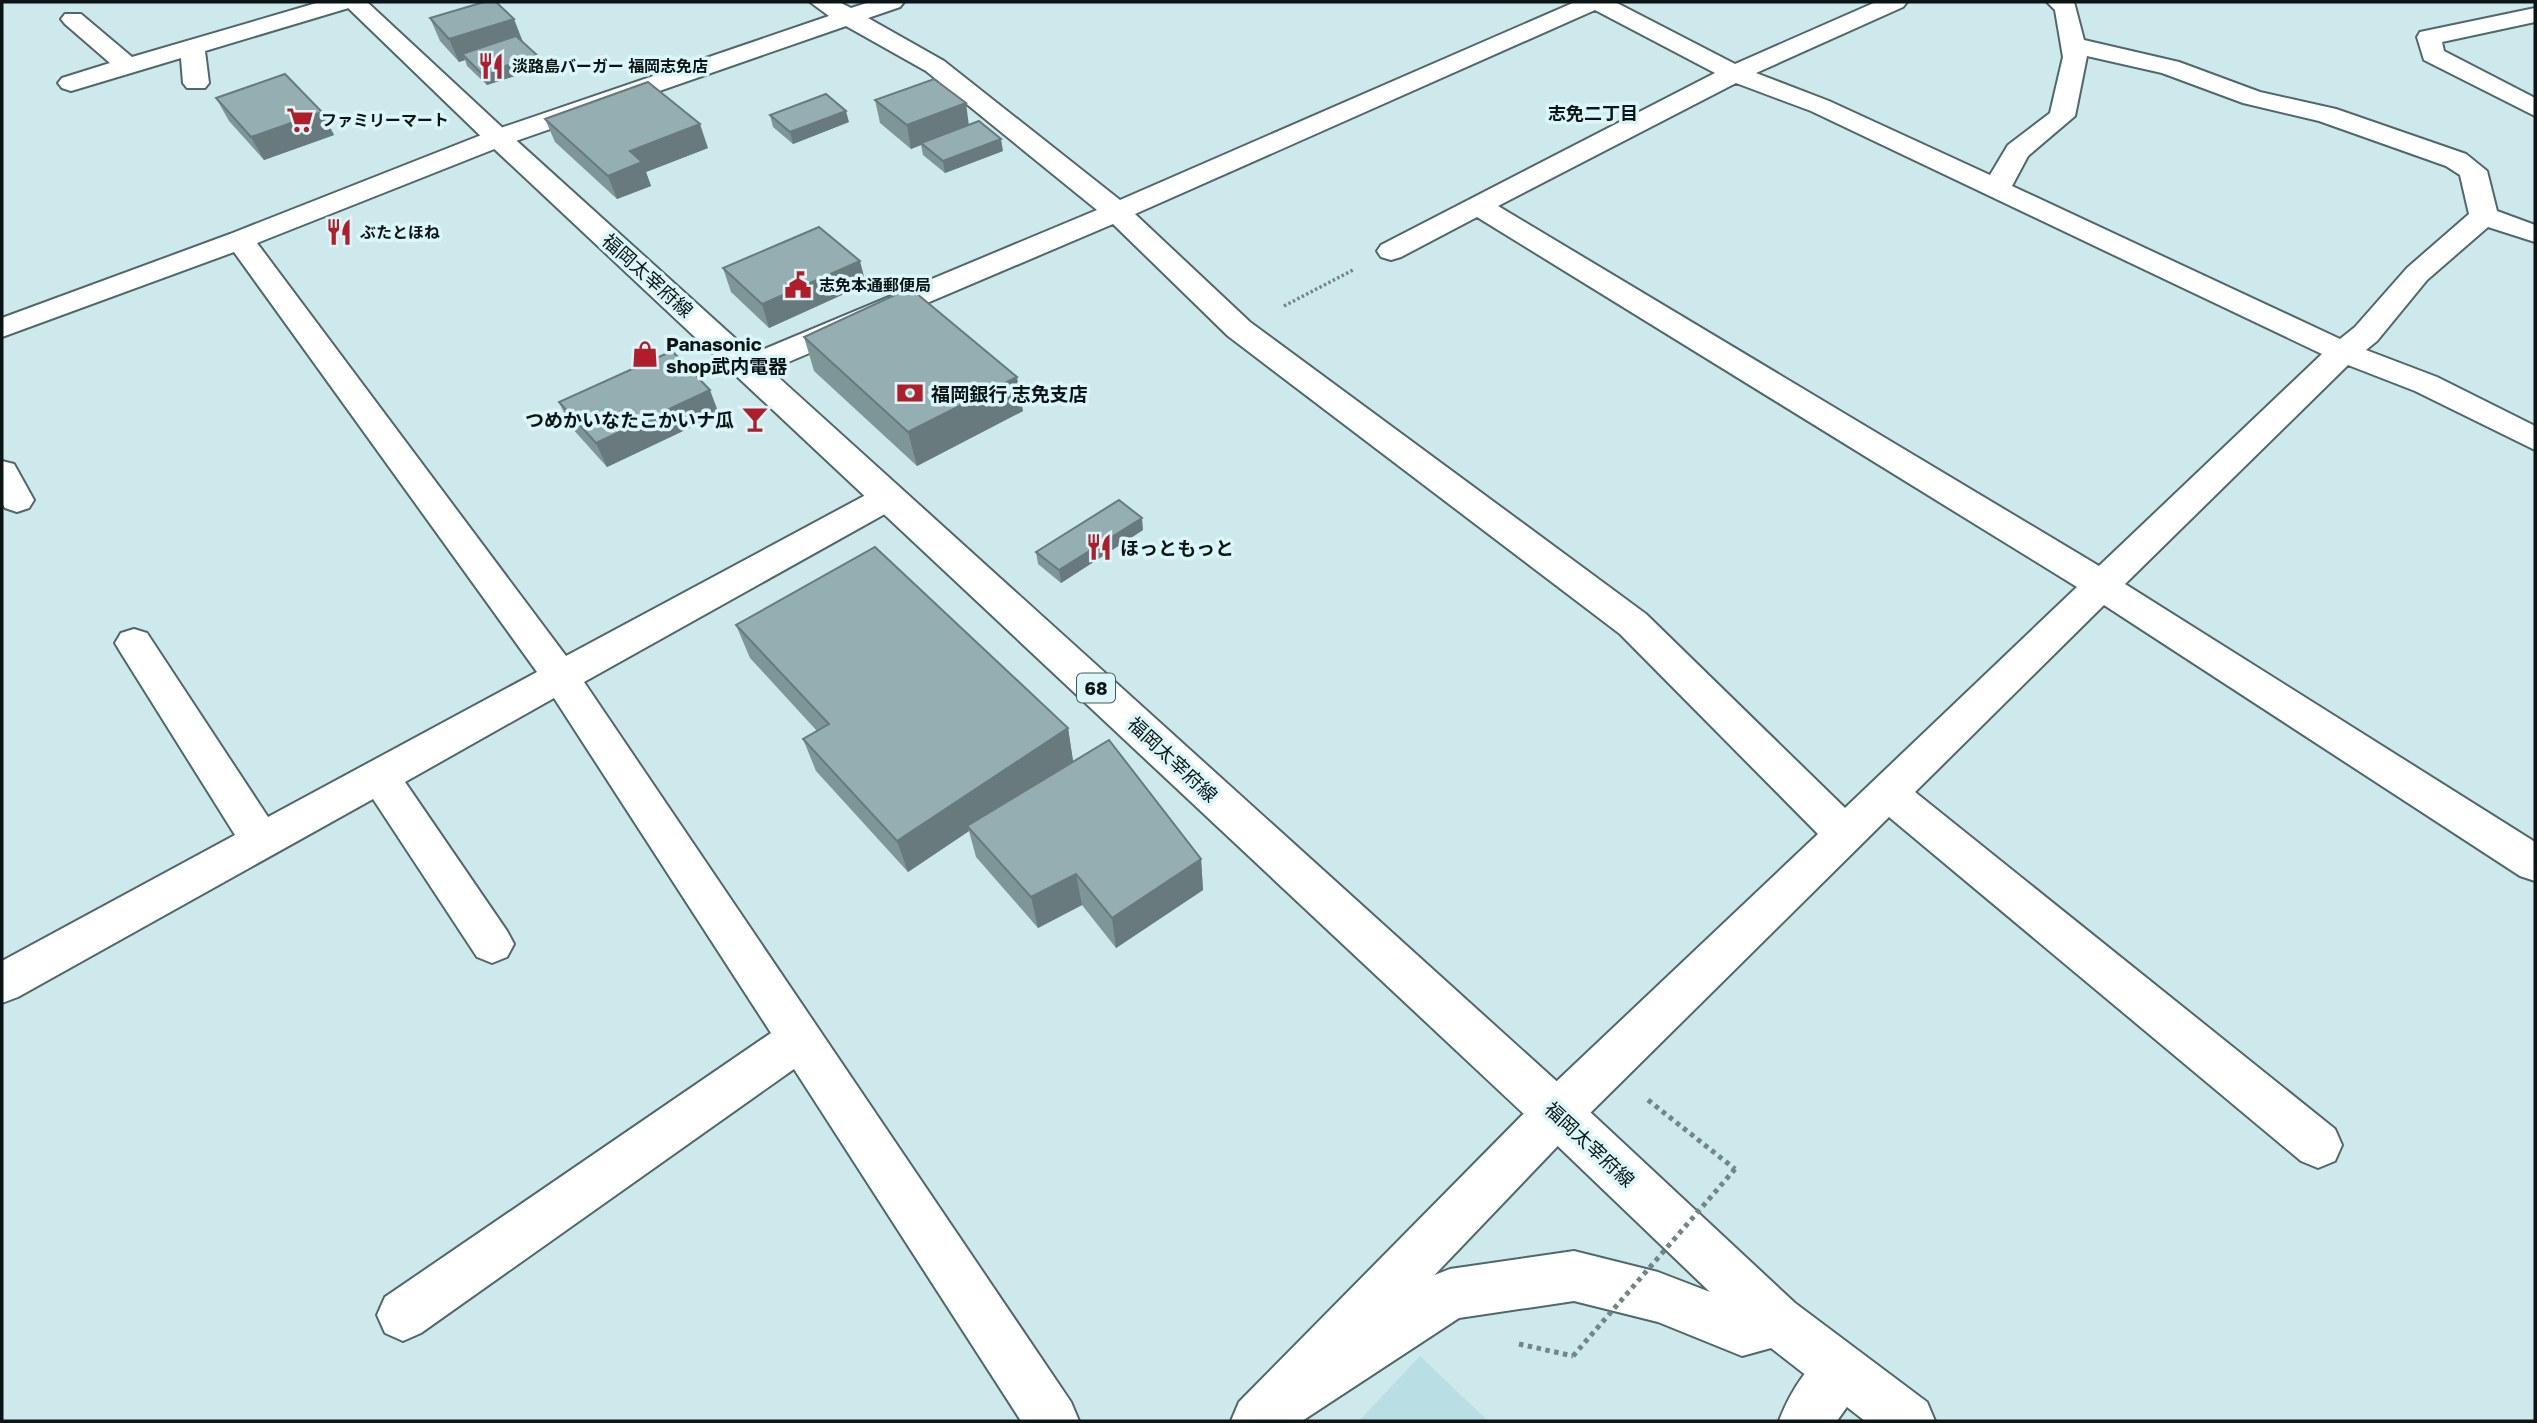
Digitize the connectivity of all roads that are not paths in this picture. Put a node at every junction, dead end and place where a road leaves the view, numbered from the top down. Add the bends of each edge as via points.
1 (344, 2) edge
2 (354, 2) edge
3 (822, 2) edge
4 (892, 2) edge
5 (1595, 2) edge
6 (1895, 2) edge
7 (2059, 2) edge
8 (2535, 15) edge
9 (849, 18) junction
10 (73, 19) dead end
11 (2073, 45) junction
12 (192, 47) junction
13 (128, 66) junction
14 (1735, 73) junction
15 (71, 83) dead end
16 (196, 83) dead end
17 (2535, 108) edge
18 (498, 138) junction
19 (1996, 189) junction
20 (1478, 206) junction
21 (1118, 212) junction
22 (2484, 216) junction
23 (2535, 234) edge
24 (240, 240) junction
25 (1391, 251) road end
26 (2, 328) edge
27 (2343, 352) junction
28 (749, 367) junction
29 (2535, 439) edge
30 (889, 497) junction
31 (2101, 586) junction
32 (134, 643) dead end
33 (562, 679) junction
34 (379, 776) junction
35 (1888, 793) junction
36 (1846, 835) junction
37 (260, 840) junction
38 (2535, 864) edge
39 (492, 944) dead end
40 (2, 983) edge
41 (800, 1039) junction
42 (1557, 1113) junction
43 (2318, 1145) dead end
44 (403, 1315) dead end
45 (1777, 1321) junction
46 (1839, 1372) junction
47 (1261, 1419) edge
48 (1052, 1421) edge
49 (1806, 1421) edge
50 (1908, 1421) edge

1 - 12 street
2 - 18 street, 福岡太宰府線 / 68
3 - 9 street
4 - 9 street
5 - 14 street
5 - 21 street
6 - 14 street
7 - 11 street via 2066,7
8 - 17 street via 2429,37 2433,55
9 - 18 street
9 - 21 street via 934,66
10 - 13 street
11 - 19 street via 2075,57 2062,116 2017,151
11 - 22 street via 2170,67 2252,98 2328,116 2456,160 2473,172
12 - 13 street
12 - 16 street
13 - 15 street
14 - 19 street via 1820,106
14 - 20 street
18 - 24 street
18 - 28 street, 福岡太宰府線 / 68
19 - 27 street
20 - 25 street
20 - 31 street
21 - 28 street
21 - 36 street via 1239,329 1633,624
22 - 23 street
22 - 27 street via 2417,274 2367,334
24 - 26 street
24 - 33 street
27 - 29 street via 2426,384
27 - 31 street
28 - 30 street, 福岡太宰府線 / 68
30 - 33 street
30 - 42 street, 福岡太宰府線 / 68
31 - 35 street
31 - 38 street
32 - 37 street
33 - 34 street
33 - 41 street
34 - 37 street
34 - 39 street
35 - 36 street
35 - 43 street
36 - 42 street
37 - 40 street
41 - 44 street
41 - 48 street
42 - 45 street, 福岡太宰府線 / 68
42 - 47 street
45 - 46 street, 福岡太宰府線 / 68
45 - 47 street via 1742,1330 1658,1297 1574,1276 1450,1294
46 - 49 street
46 - 50 street, 福岡太宰府線 / 68

